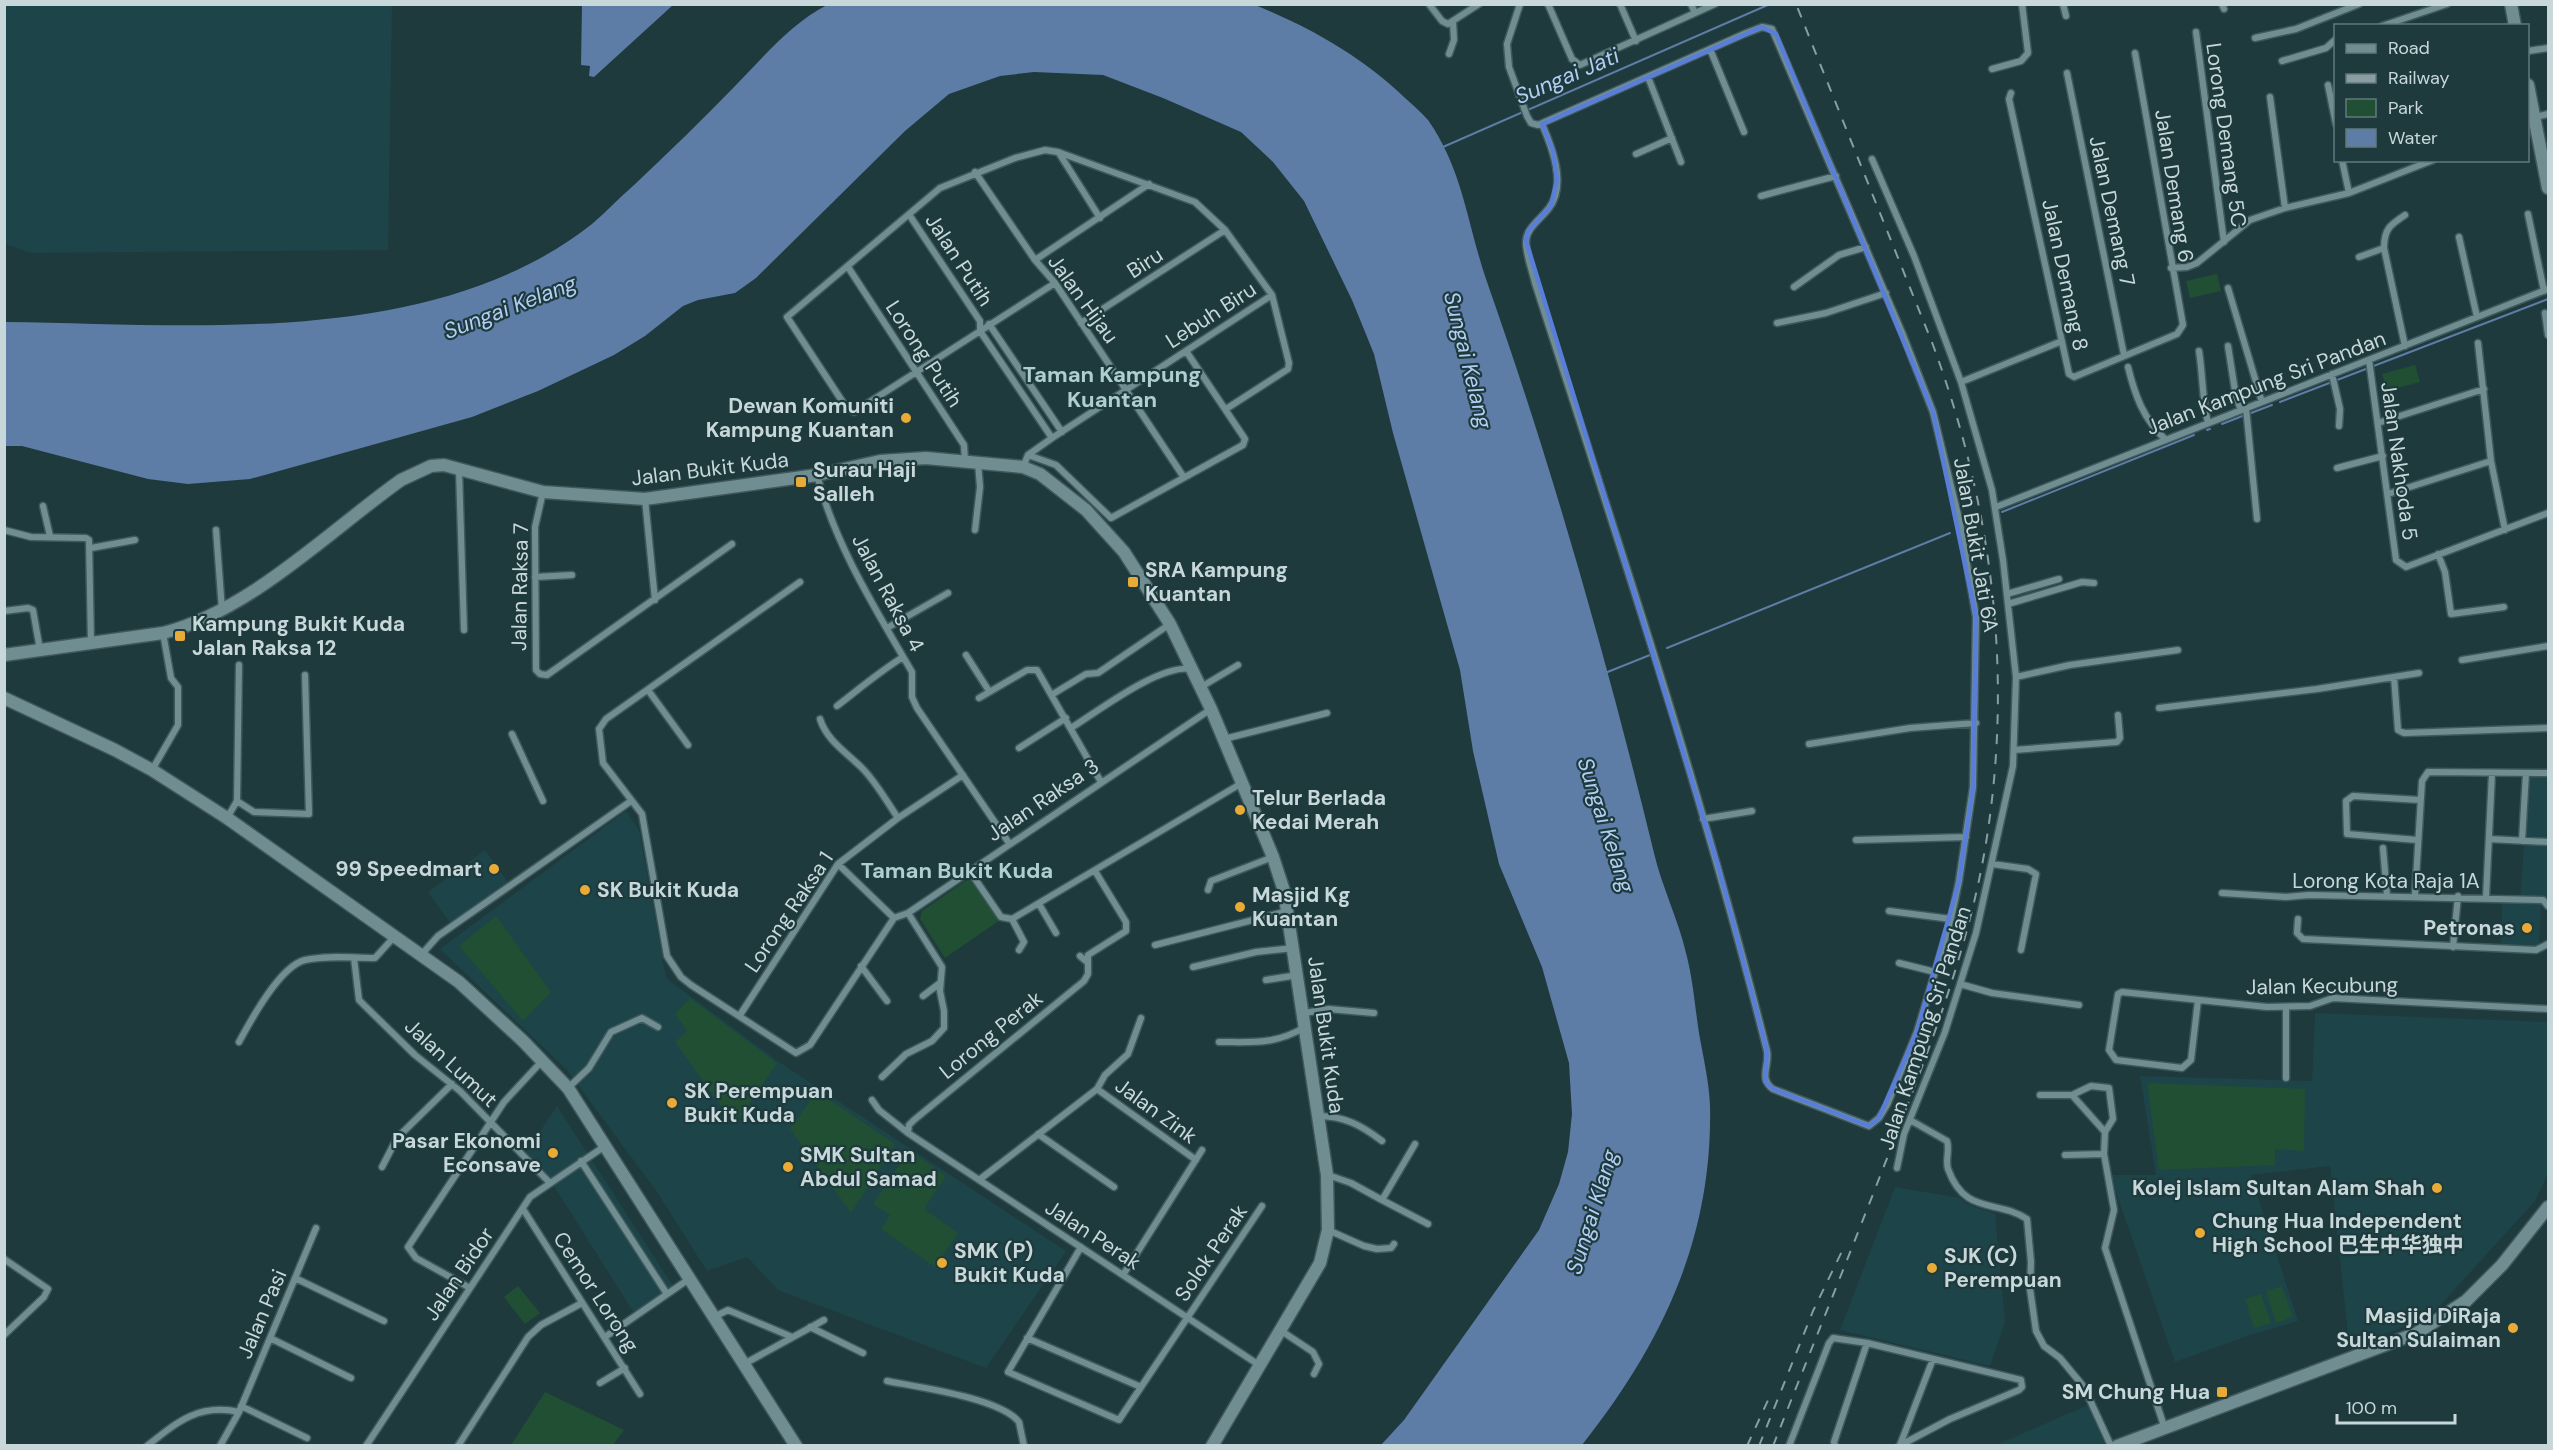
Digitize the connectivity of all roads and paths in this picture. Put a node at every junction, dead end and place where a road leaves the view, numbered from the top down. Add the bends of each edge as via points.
1 (1429, 4) edge
2 (1479, 4) edge
3 (1520, 4) edge
4 (1548, 4) edge
5 (1620, 4) edge
6 (1691, 4) edge
7 (1715, 4) edge
8 (2022, 4) edge
9 (2062, 4) edge
10 (2359, 4) edge
11 (2447, 4) edge
12 (2512, 5) edge
13 (1695, 13) junction
14 (2066, 16) dead end
15 (1451, 22) junction
16 (2388, 24) edge
17 (2515, 24) edge
18 (2196, 32) dead end
19 (2255, 38) dead end
20 (1636, 41) junction
21 (2334, 41) edge
22 (2548, 48) edge
23 (1710, 49) junction
24 (2529, 51) edge
25 (2134, 53) dead end
26 (1449, 54) dead end
27 (2282, 61) dead end
28 (1992, 69) dead end
29 (2067, 73) dead end
30 (1648, 77) junction
31 (2328, 85) dead end
32 (2011, 93) dead end
33 (2529, 95) edge
34 (2270, 96) dead end
35 (2334, 114) edge
36 (2548, 114) edge
37 (2532, 123) edge
38 (1542, 124) junction
39 (1744, 132) dead end
40 (1672, 138) junction
41 (1058, 153) junction
42 (1636, 154) dead end
43 (1872, 159) dead end
44 (1681, 162) dead end
45 (2342, 162) edge
46 (2428, 162) edge
47 (2546, 162) edge
48 (975, 172) junction
49 (1836, 176) junction
50 (1149, 184) junction
51 (2548, 188) edge
52 (2349, 193) junction
53 (1761, 196) dead end
54 (2285, 208) junction
55 (2528, 214) dead end
56 (2405, 215) dead end
57 (910, 216) junction
58 (1100, 218) junction
59 (1226, 230) junction
60 (2459, 237) dead end
61 (2224, 242) junction
62 (1866, 247) junction
63 (2384, 248) junction
64 (2359, 257) dead end
65 (1035, 260) junction
66 (848, 267) junction
67 (2171, 268) junction
68 (1054, 283) junction
69 (1794, 286) dead end
70 (2228, 288) dead end
71 (2546, 290) edge
72 (1886, 293) junction
73 (1272, 295) junction
74 (2545, 313) dead end
75 (2477, 317) junction
76 (980, 321) junction
77 (1081, 323) junction
78 (1776, 323) dead end
79 (991, 324) junction
80 (2183, 325) joint
81 (980, 331) junction
82 (2548, 335) edge
83 (2062, 341) junction
84 (2478, 343) dead end
85 (2228, 346) dead end
86 (2405, 346) junction
87 (1186, 351) junction
88 (2199, 351) dead end
89 (2124, 355) junction
90 (2369, 365) junction
91 (2127, 367) dead end
92 (917, 371) junction
93 (2334, 379) junction
94 (1961, 382) junction
95 (2484, 389) junction
96 (1127, 390) junction
97 (2262, 402) junction
98 (1226, 409) junction
99 (2243, 409) junction
100 (2208, 423) junction
101 (2378, 423) junction
102 (2339, 426) dead end
103 (1062, 432) junction
104 (1052, 438) junction
105 (2166, 440) junction
106 (2383, 456) junction
107 (2491, 460) junction
108 (1025, 461) junction
109 (972, 462) junction
110 (2337, 468) dead end
111 (459, 470) junction
112 (817, 474) junction
113 (1183, 476) junction
114 (543, 492) junction
115 (2388, 494) junction
116 (645, 499) junction
117 (43, 506) dead end
118 (1996, 507) junction
119 (2548, 513) edge
120 (2257, 519) dead end
121 (4, 530) edge
122 (216, 530) dead end
123 (975, 530) dead end
124 (2505, 530) junction
125 (50, 536) junction
126 (135, 540) dead end
127 (732, 544) dead end
128 (91, 548) junction
129 (2438, 554) junction
130 (572, 574) dead end
131 (535, 577) junction
132 (2059, 579) dead end
133 (800, 582) dead end
134 (2094, 583) dead end
135 (948, 593) dead end
136 (2007, 594) junction
137 (655, 600) junction
138 (2008, 604) junction
139 (2504, 607) dead end
140 (4, 611) edge
141 (222, 612) junction
142 (1170, 624) junction
143 (887, 628) junction
144 (464, 630) dead end
145 (163, 633) junction
146 (91, 643) junction
147 (2548, 646) edge
148 (40, 650) junction
149 (2178, 650) dead end
150 (4, 655) edge
151 (966, 655) dead end
152 (903, 657) junction
153 (2462, 660) dead end
154 (1238, 664) dead end
155 (238, 665) dead end
156 (1192, 669) junction
157 (2419, 673) dead end
158 (305, 675) dead end
159 (2016, 677) junction
160 (2394, 678) junction
161 (1201, 687) junction
162 (648, 690) junction
163 (989, 692) junction
164 (1053, 694) junction
165 (4, 698) edge
166 (979, 698) dead end
167 (837, 706) dead end
168 (2159, 708) dead end
169 (1211, 709) junction
170 (1327, 713) dead end
171 (2118, 715) dead end
172 (1066, 718) junction
173 (820, 719) dead end
174 (1976, 723) junction
175 (1071, 728) junction
176 (2548, 728) edge
177 (512, 734) dead end
178 (1224, 740) junction
179 (688, 744) dead end
180 (1809, 744) dead end
181 (1019, 748) dead end
182 (2014, 750) junction
183 (152, 770) junction
184 (2492, 772) junction
185 (2526, 773) junction
186 (2548, 773) edge
187 (963, 775) junction
188 (1101, 782) junction
189 (1242, 783) junction
190 (2420, 800) junction
191 (237, 801) junction
192 (543, 801) dead end
193 (631, 801) junction
194 (1752, 811) dead end
195 (227, 818) junction
196 (898, 818) junction
197 (1703, 819) junction
198 (1966, 837) junction
199 (2489, 839) junction
200 (1856, 840) dead end
201 (2417, 840) junction
202 (2522, 841) junction
203 (2548, 842) edge
204 (1009, 843) junction
205 (2384, 848) dead end
206 (1274, 857) junction
207 (838, 864) junction
208 (1992, 864) junction
209 (969, 870) junction
210 (1095, 871) junction
211 (1208, 890) dead end
212 (2222, 893) dead end
213 (2415, 895) junction
214 (2387, 896) junction
215 (2458, 896) junction
216 (2486, 897) junction
217 (1039, 904) junction
218 (2548, 906) edge
219 (1289, 911) junction
220 (1889, 911) dead end
221 (909, 913) junction
222 (894, 918) junction
223 (1012, 919) junction
224 (1951, 919) junction
225 (2298, 919) dead end
226 (1056, 933) dead end
227 (394, 937) junction
228 (2548, 944) edge
229 (1155, 945) dead end
230 (2453, 946) junction
231 (1294, 948) junction
232 (1019, 950) dead end
233 (2021, 950) dead end
234 (421, 955) junction
235 (1080, 956) dead end
236 (354, 958) junction
237 (1087, 961) junction
238 (1899, 963) dead end
239 (861, 966) junction
240 (1193, 967) dead end
241 (1935, 972) junction
242 (1298, 975) junction
243 (1266, 980) dead end
244 (940, 983) junction
245 (1960, 984) junction
246 (923, 996) dead end
247 (2198, 1000) junction
248 (886, 1001) dead end
249 (2079, 1005) dead end
250 (2286, 1006) junction
251 (2548, 1009) edge
252 (1304, 1013) junction
253 (1374, 1013) dead end
254 (741, 1015) junction
255 (1142, 1018) dead end
256 (1306, 1026) junction
257 (658, 1027) dead end
258 (239, 1042) dead end
259 (1219, 1042) dead end
260 (542, 1061) junction
261 (882, 1077) dead end
262 (2286, 1078) dead end
263 (452, 1084) junction
264 (568, 1088) junction
265 (1097, 1089) junction
266 (2040, 1095) dead end
267 (2072, 1095) junction
268 (872, 1100) dead end
269 (1318, 1116) junction
270 (1910, 1120) junction
271 (490, 1123) junction
272 (2105, 1132) junction
273 (908, 1133) junction
274 (1038, 1134) junction
275 (1382, 1141) dead end
276 (1415, 1144) dead end
277 (605, 1146) junction
278 (1202, 1150) dead end
279 (2104, 1154) junction
280 (2065, 1155) dead end
281 (1196, 1160) junction
282 (581, 1161) junction
283 (382, 1167) dead end
284 (1897, 1168) dead end
285 (1327, 1175) junction
286 (979, 1180) junction
287 (549, 1182) junction
288 (1114, 1187) dead end
289 (1382, 1200) junction
290 (1262, 1206) dead end
291 (2548, 1207) edge
292 (523, 1209) junction
293 (1428, 1224) dead end
294 (316, 1228) dead end
295 (1328, 1230) junction
296 (1394, 1244) dead end
297 (1082, 1247) junction
298 (4, 1259) edge
299 (1123, 1275) junction
300 (295, 1278) junction
301 (689, 1279) junction
302 (470, 1288) junction
303 (668, 1294) junction
304 (582, 1303) junction
305 (714, 1317) junction
306 (1188, 1318) junction
307 (824, 1320) dead end
308 (384, 1321) dead end
309 (810, 1327) junction
310 (1280, 1330) junction
311 (6, 1331) edge
312 (605, 1337) junction
313 (792, 1337) junction
314 (270, 1338) junction
315 (1027, 1338) junction
316 (1867, 1343) junction
317 (863, 1353) dead end
318 (1933, 1359) junction
319 (744, 1364) junction
320 (1259, 1365) junction
321 (625, 1368) junction
322 (1314, 1374) dead end
323 (351, 1378) dead end
324 (887, 1381) dead end
325 (600, 1383) dead end
326 (1141, 1387) junction
327 (640, 1394) dead end
328 (240, 1409) junction
329 (2164, 1426) junction
330 (307, 1438) dead end
331 (1787, 1445) edge
332 (1899, 1445) edge
333 (147, 1446) edge
334 (220, 1446) edge
335 (366, 1446) edge
336 (458, 1446) edge
337 (796, 1446) edge
338 (1024, 1446) edge
339 (1212, 1446) edge
340 (1835, 1446) edge
341 (2111, 1446) edge
342 (2117, 1446) edge

1 - 15 street via 1442,21
2 - 15 street
3 - 38 street via 1507,44 1509,67 1527,116 1534,124
4 - 20 street via 1575,63 1586,64
5 - 20 street
6 - 13 street
7 - 13 street
8 - 28 street via 2028,53 2021,61
9 - 14 street
10 - 19 street via 2296,28
11 - 16 street
12 - 17 street
13 - 20 street
15 - 26 street via 1454,40
18 - 61 street, Lorong Demang 5C
21 - 27 street via 2326,48
22 - 24 street
23 - 30 street
23 - 39 street
23 - 49 street, Jalan Bukit Jati 6A via 1762,27 1776,34
25 - 67 street, Jalan Demang 6
29 - 89 street, Jalan Demang 7
30 - 38 street
30 - 40 street
31 - 35 street
32 - 83 street, Jalan Demang 8 via 2009,99
33 - 37 street
34 - 54 street
36 - 37 street
37 - 47 street
38 - 197 street via 1553,151 1557,180 1551,206 1528,231 1526,242 1535,283 1629,568
40 - 42 street
40 - 44 street
41 - 48 street via 1045,150
41 - 50 street
41 - 58 street
43 - 94 street, Jalan Kampung Sri Pandan via 1914,256
45 - 52 street
46 - 52 street
47 - 51 street
48 - 57 street via 940,188
48 - 65 street, Jalan Hijau
49 - 53 street
49 - 62 street, Jalan Bukit Jati 6A
50 - 58 street
50 - 59 street via 1195,202
52 - 54 street
54 - 61 street via 2250,220
55 - 71 street
56 - 63 street via 2388,226
57 - 66 street
57 - 76 street, Jalan Putih
58 - 65 street
59 - 73 street
59 - 77 street, Biru
60 - 75 street
61 - 67 street via 2197,263
62 - 69 street via 1839,255
62 - 72 street, Jalan Bukit Jati 6A
63 - 64 street
63 - 86 street
65 - 68 street, Jalan Hijau
66 - 92 street, Lorong Putih
66 - 92 street via 787,317 846,407 854,412 860,409
67 - 80 street, Jalan Demang 6
68 - 77 street, Jalan Hijau
68 - 79 street
70 - 97 street
71 - 75 street, Jalan Kampung Sri Pandan
72 - 78 street via 1826,313
72 - 174 street, Jalan Bukit Jati 6A via 1934,412 1960,523 1976,617
73 - 87 street, Lebuh Biru
73 - 98 street via 1289,367
74 - 82 street
75 - 86 street, Jalan Kampung Sri Pandan
76 - 79 street, Jalan Putih
76 - 81 street, Jalan Putih
77 - 96 street, Jalan Hijau
79 - 81 street
79 - 103 street, Jalan Putih
80 - 89 street, Jalan Demang 8 via 2177,334
81 - 92 street
81 - 104 street, Jalan Putih
83 - 89 street, Jalan Demang 8 via 2072,376
83 - 94 street
84 - 95 street
85 - 99 street via 2236,397
86 - 90 street, Jalan Kampung Sri Pandan
87 - 96 street, Lebuh Biru
87 - 98 street
88 - 100 street via 2202,401
90 - 93 street, Jalan Kampung Sri Pandan
90 - 101 street, Jalan Nakhoda 5
91 - 105 street via 2137,401 2154,429
92 - 109 street, Lorong Putih
93 - 97 street, Jalan Kampung Sri Pandan
93 - 102 street
94 - 118 street, Jalan Kampung Sri Pandan
95 - 101 street
95 - 107 street
96 - 103 street, Lebuh Biru
96 - 113 street, Jalan Hijau
97 - 99 street, Jalan Kampung Sri Pandan
98 - 113 street via 1245,439 1243,444
99 - 100 street, Jalan Kampung Sri Pandan
99 - 120 street
100 - 105 street, Jalan Kampung Sri Pandan
101 - 106 street, Jalan Nakhoda 5
103 - 104 street, Lebuh Biru
104 - 108 street, Lebuh Biru
105 - 118 street, Jalan Kampung Sri Pandan
106 - 110 street
106 - 115 street, Jalan Nakhoda 5
107 - 115 street
107 - 124 street
108 - 109 street, Jalan Bukit Kuda
108 - 113 street via 1056,465 1111,518
108 - 142 street, Jalan Bukit Kuda via 1086,510 1124,552
109 - 112 street, Jalan Bukit Kuda via 926,458 880,461
109 - 123 street, Lorong Putih via 980,487
111 - 114 street, Jalan Bukit Kuda
111 - 141 street, Jalan Bukit Kuda via 431,466 401,480
111 - 144 street
112 - 116 street, Jalan Bukit Kuda
112 - 143 street, Jalan Raksa 4 via 825,508
114 - 116 street, Jalan Bukit Kuda
114 - 131 street, Jalan Raksa 7 via 534,527
115 - 129 street, Jalan Nakhoda 5 via 2396,561 2406,567
116 - 137 street
117 - 125 street
118 - 136 street, Jalan Kampung Sri Pandan
119 - 124 street
121 - 125 street via 31,537
122 - 141 street
124 - 129 street
125 - 128 street via 86,538
126 - 128 street
127 - 137 street
128 - 146 street
129 - 139 street via 2445,572 2451,614
130 - 131 street
131 - 137 street, Jalan Raksa 7 via 536,670 540,674 547,675
132 - 136 street
133 - 162 street
134 - 138 street via 2082,582
135 - 143 street
136 - 138 street, Jalan Kampung Sri Pandan
138 - 159 street, Jalan Kampung Sri Pandan
140 - 148 street via 33,610
141 - 145 street, Jalan Bukit Kuda
142 - 156 street, Jalan Bukit Kuda
142 - 164 street via 1098,673 1086,674
143 - 152 street, Jalan Raksa 4
145 - 146 street, Jalan Bukit Kuda
145 - 183 street via 171,678 178,687 178,725
146 - 148 street, Jalan Bukit Kuda
147 - 153 street
148 - 150 street, Jalan Bukit Kuda
149 - 159 street via 2070,664
151 - 163 street
152 - 167 street
152 - 187 street, Jalan Raksa 4 via 912,672 912,697 917,708
154 - 161 street
155 - 191 street
156 - 161 street, Jalan Bukit Kuda
156 - 175 street via 1180,667 1163,672
157 - 160 street
158 - 191 street via 309,814 254,813
159 - 182 street, Jalan Kampung Sri Pandan
160 - 168 street
160 - 176 street via 2398,730 2404,733
161 - 169 street, Jalan Bukit Kuda
162 - 179 street
162 - 193 street via 606,719 599,729 603,763
163 - 164 street via 1033,669
163 - 166 street
164 - 172 street
165 - 183 street
169 - 178 street, Jalan Bukit Kuda
169 - 188 street, Jalan Raksa 3
170 - 178 street
171 - 182 street via 2117,742
172 - 175 street
172 - 181 street
173 - 196 street via 823,728 863,769
174 - 180 street via 1910,728
174 - 198 street, Jalan Bukit Jati 6A
175 - 188 street
177 - 192 street
178 - 189 street, Jalan Bukit Kuda
182 - 208 street, Jalan Kampung Sri Pandan
183 - 195 street
184 - 185 street
184 - 190 street via 2428,772 2422,781
184 - 199 street
185 - 186 street
185 - 202 street
187 - 196 street, Lorong Raksa 1
187 - 204 street, Jalan Raksa 4
188 - 204 street, Jalan Raksa 3
189 - 206 street, Jalan Bukit Kuda
189 - 210 street
190 - 201 street
190 - 201 street via 2353,796 2346,801 2347,834
191 - 195 street
193 - 234 street via 438,936
193 - 254 street via 642,814 667,956 691,986
194 - 197 street
195 - 227 street
196 - 207 street, Lorong Raksa 1
197 - 241 street, Jalan Bukit Jati 6A via 1769,1059 1765,1081 1773,1089 1869,1126 1879,1118 1895,1089
198 - 200 street
198 - 224 street, Jalan Bukit Jati 6A
199 - 202 street
199 - 216 street
201 - 213 street
202 - 203 street
204 - 209 street, Jalan Raksa 3
205 - 214 street
206 - 211 street via 1210,881
206 - 219 street, Jalan Bukit Kuda
207 - 222 street
207 - 254 street, Lorong Raksa 1
208 - 233 street via 2028,869 2036,874
208 - 245 street, Jalan Kampung Sri Pandan
209 - 221 street, Jalan Raksa 3
209 - 223 street via 1001,917
210 - 217 street
210 - 237 street via 1127,927 1123,935 1092,952
212 - 214 street, Lorong Kota Raja 1A
213 - 214 street, Lorong Kota Raja 1A
213 - 215 street, Lorong Kota Raja 1A
215 - 216 street, Lorong Kota Raja 1A
215 - 230 street
216 - 218 street, Lorong Kota Raja 1A via 2543,900
217 - 223 street
217 - 226 street
219 - 229 street
219 - 231 street, Jalan Bukit Kuda
220 - 224 street
221 - 222 street, Jalan Raksa 3
221 - 244 street via 942,967
222 - 239 street
223 - 232 street via 1024,942
224 - 241 street, Jalan Bukit Jati 6A
225 - 230 street via 2297,933 2303,939
227 - 234 street
227 - 236 street via 375,958
228 - 230 street via 2536,950
231 - 240 street via 1256,952
231 - 242 street, Jalan Bukit Kuda
234 - 260 street via 459,982
235 - 237 street
236 - 258 street via 297,963 274,988
236 - 263 street, Jalan Lumut via 359,1000 415,1055
237 - 273 street, Lorong Perak via 1084,981 919,1115 909,1125
238 - 241 street
239 - 248 street
239 - 254 street via 810,1044 800,1052 792,1051
242 - 243 street
242 - 252 street, Jalan Bukit Kuda
244 - 246 street
244 - 261 street via 944,1011 941,1033 906,1054
245 - 249 street via 1992,993
245 - 270 street, Jalan Kampung Sri Pandan
247 - 247 street, Jalan Kecubung via 2118,994 2109,1050 2116,1060 2188,1066
247 - 250 street, Jalan Kecubung
250 - 251 street, Jalan Kecubung via 2310,1006 2333,998
250 - 262 street
252 - 253 street via 1329,1009
252 - 256 street, Jalan Bukit Kuda
255 - 265 street via 1128,1054 1105,1075
256 - 259 street via 1288,1038 1269,1042
256 - 269 street, Jalan Bukit Kuda
257 - 264 street via 642,1018 611,1032 589,1068
260 - 264 street
260 - 271 street via 510,1094
263 - 271 street, Jalan Lumut
263 - 283 street via 398,1138
264 - 277 street
265 - 274 street
265 - 281 street, Jalan Zink
266 - 267 street
267 - 272 street
267 - 272 street via 2091,1086 2109,1088 2113,1119
268 - 273 street, Jalan Perak
269 - 275 street via 1343,1118
269 - 285 street, Jalan Bukit Kuda
270 - 284 street, Jalan Kampung Sri Pandan
270 - 341 street via 1947,1141 1948,1170 1970,1200 2027,1219 2036,1331 2044,1346 2084,1387
271 - 287 street, Jalan Lumut
271 - 302 street via 408,1247 416,1258
272 - 279 street
273 - 286 street, Jalan Perak
274 - 286 street
274 - 288 street
276 - 289 street
277 - 282 street, Jalan Bidor
277 - 301 street
278 - 281 street
279 - 280 street
279 - 329 street via 2114,1210 2105,1248
281 - 299 street
282 - 287 street, Jalan Bidor
282 - 303 street
285 - 289 street
285 - 295 street, Jalan Bukit Kuda
286 - 297 street, Jalan Perak
287 - 292 street, Jalan Bidor via 530,1197
289 - 293 street
290 - 306 street, Solok Perak
291 - 329 street via 2502,1265 2466,1301 2416,1333
292 - 302 street, Jalan Bidor
292 - 304 street, Cemor Lorong
294 - 300 street, Jalan Pasi
295 - 296 street via 1377,1249
295 - 310 street, Jalan Bukit Kuda via 1320,1263
297 - 299 street, Jalan Perak
297 - 315 street
298 - 311 street via 48,1289
299 - 306 street, Jalan Perak
300 - 308 street
300 - 314 street, Jalan Pasi
301 - 303 street
301 - 305 street
302 - 335 street, Jalan Bidor
303 - 312 street
304 - 312 street, Cemor Lorong
304 - 336 street via 528,1337
305 - 313 street via 728,1310
305 - 319 street
306 - 320 street, Jalan Perak
306 - 326 street, Solok Perak
307 - 309 street
309 - 313 street
309 - 317 street
310 - 320 street, Jalan Bukit Kuda
310 - 322 street via 1313,1352 1319,1364
312 - 321 street, Cemor Lorong
313 - 319 street
314 - 323 street
314 - 328 street, Jalan Pasi
315 - 326 street
315 - 326 street, Solok Perak via 1008,1372 1119,1420
316 - 318 street
316 - 331 street via 1837,1337 1830,1340
316 - 340 street
318 - 332 street
318 - 332 street via 2021,1380 2022,1387
319 - 337 street
320 - 339 street, Jalan Bukit Kuda
321 - 325 street
321 - 327 street, Cemor Lorong
324 - 338 street via 1000,1408 1019,1422
328 - 330 street
328 - 333 street via 206,1410 173,1426
328 - 334 street, Jalan Pasi
329 - 342 street

